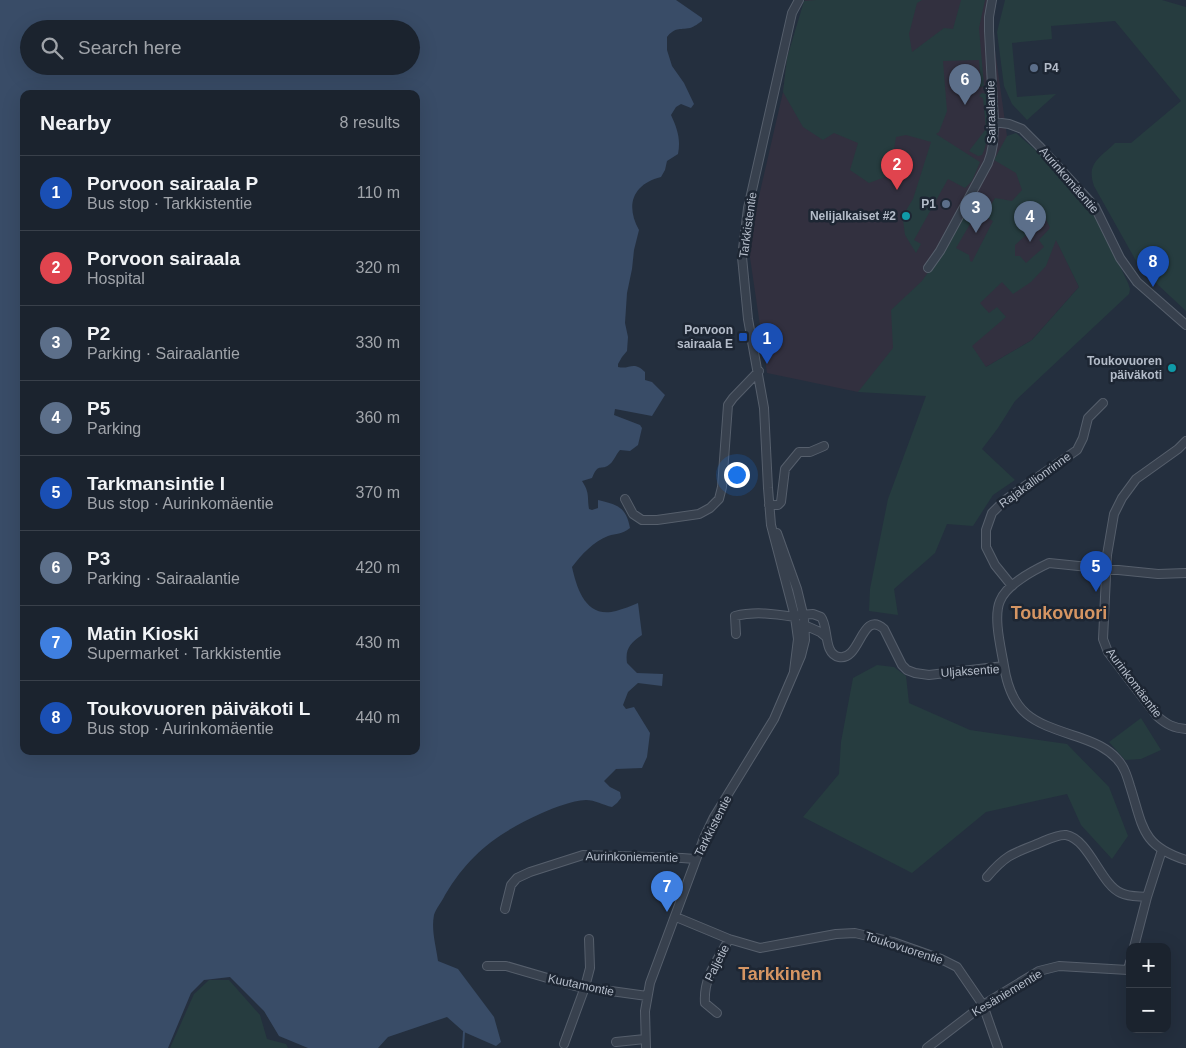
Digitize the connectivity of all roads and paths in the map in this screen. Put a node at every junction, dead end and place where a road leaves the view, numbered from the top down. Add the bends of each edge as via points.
1 (799, 0) edge
2 (992, 0) edge
3 (994, 122) junction
4 (928, 268) dead end
5 (1186, 325) edge
6 (759, 371) junction
7 (1103, 403) dead end
8 (1186, 441) edge
9 (824, 446) dead end
10 (625, 499) dead end
11 (769, 505) junction
12 (1107, 569) junction
13 (1186, 572) edge
14 (1012, 586) junction
15 (799, 615) junction
16 (804, 626) junction
17 (736, 634) dead end
18 (826, 638) junction
19 (1004, 666) junction
20 (794, 671) junction
21 (1186, 729) edge
22 (1162, 850) junction
23 (695, 860) junction
24 (1186, 860) edge
25 (987, 877) dead end
26 (1147, 897) junction
27 (505, 909) dead end
28 (676, 917) junction
29 (589, 939) dead end
30 (729, 939) junction
31 (1135, 943) edge
32 (487, 966) dead end
33 (1126, 970) edge
34 (585, 987) junction
35 (647, 996) junction
36 (983, 1005) junction
37 (716, 1013) dead end
38 (645, 1039) junction
39 (616, 1042) dead end
40 (564, 1044) dead end
41 (646, 1048) edge
42 (927, 1048) edge
43 (998, 1048) edge

1 - 6 street, Tarkkistentie via 792,13 748,208 742,257 748,319
2 - 3 street, Sairaalantie via 989,52
3 - 4 street, Sairaalantie via 988,163
3 - 5 street, Aurinkomäentie via 1022,129 1039,146 1095,207 1120,258 1137,282
6 - 10 street via 728,405 722,487 715,504 699,514 642,520 633,514
6 - 11 street, Tarkkistentie
7 - 14 street, Rajakallionrinne via 1088,418 1077,450 1005,500 992,513 986,530 986,547
8 - 12 street, Aurinkomäentie via 1136,479 1122,498 1114,514
9 - 11 street via 795,456 785,469 781,502
11 - 15 street, Tarkkistentie via 788,560
12 - 13 street via 1158,574
12 - 14 street via 1049,563
12 - 21 street, Aurinkomäentie via 1103,639 1108,652 1157,716 1166,724
14 - 19 street via 1000,599 996,614
15 - 16 street, Uljaksentie
15 - 17 street via 748,613 735,616
15 - 18 street, Uljaksentie via 821,617
15 - 20 street, Tarkkistentie
16 - 18 street, Uljaksentie
16 - 20 street, Tarkkistentie via 803,648
18 - 19 street, Uljaksentie via 834,654 844,657 854,650 870,625 880,625 902,665 922,675
19 - 22 street, Uljaksentie via 1012,696 1030,718 1107,749 1118,760 1128,778 1146,834
20 - 23 street, Tarkkistentie via 774,720 714,817
22 - 24 street, Uljaksentie
22 - 26 street
23 - 27 street, Aurinkoniementie via 583,855 517,878 511,885
23 - 28 street, Tarkkistentie
25 - 26 street via 1000,861 1013,853 1066,835 1087,852 1114,890 1130,896
26 - 31 street
28 - 30 street, Toukovuorentie
28 - 35 street, Tarkkistentie via 656,964
29 - 34 street via 590,968
30 - 36 street, Toukovuorentie via 760,948 836,934 864,934 942,959 957,967
30 - 37 street, Paljetie via 704,990 705,1003
32 - 34 street, Kuutamontie via 506,966
33 - 36 street, Kesäniementie via 1059,966 1039,971
34 - 35 street, Kuutamontie
34 - 40 street
35 - 38 street, Tarkkistentie
36 - 42 street, Kesäniementie
36 - 43 street, Toukovuorentie
38 - 39 street
38 - 41 street, Tarkkistentie

